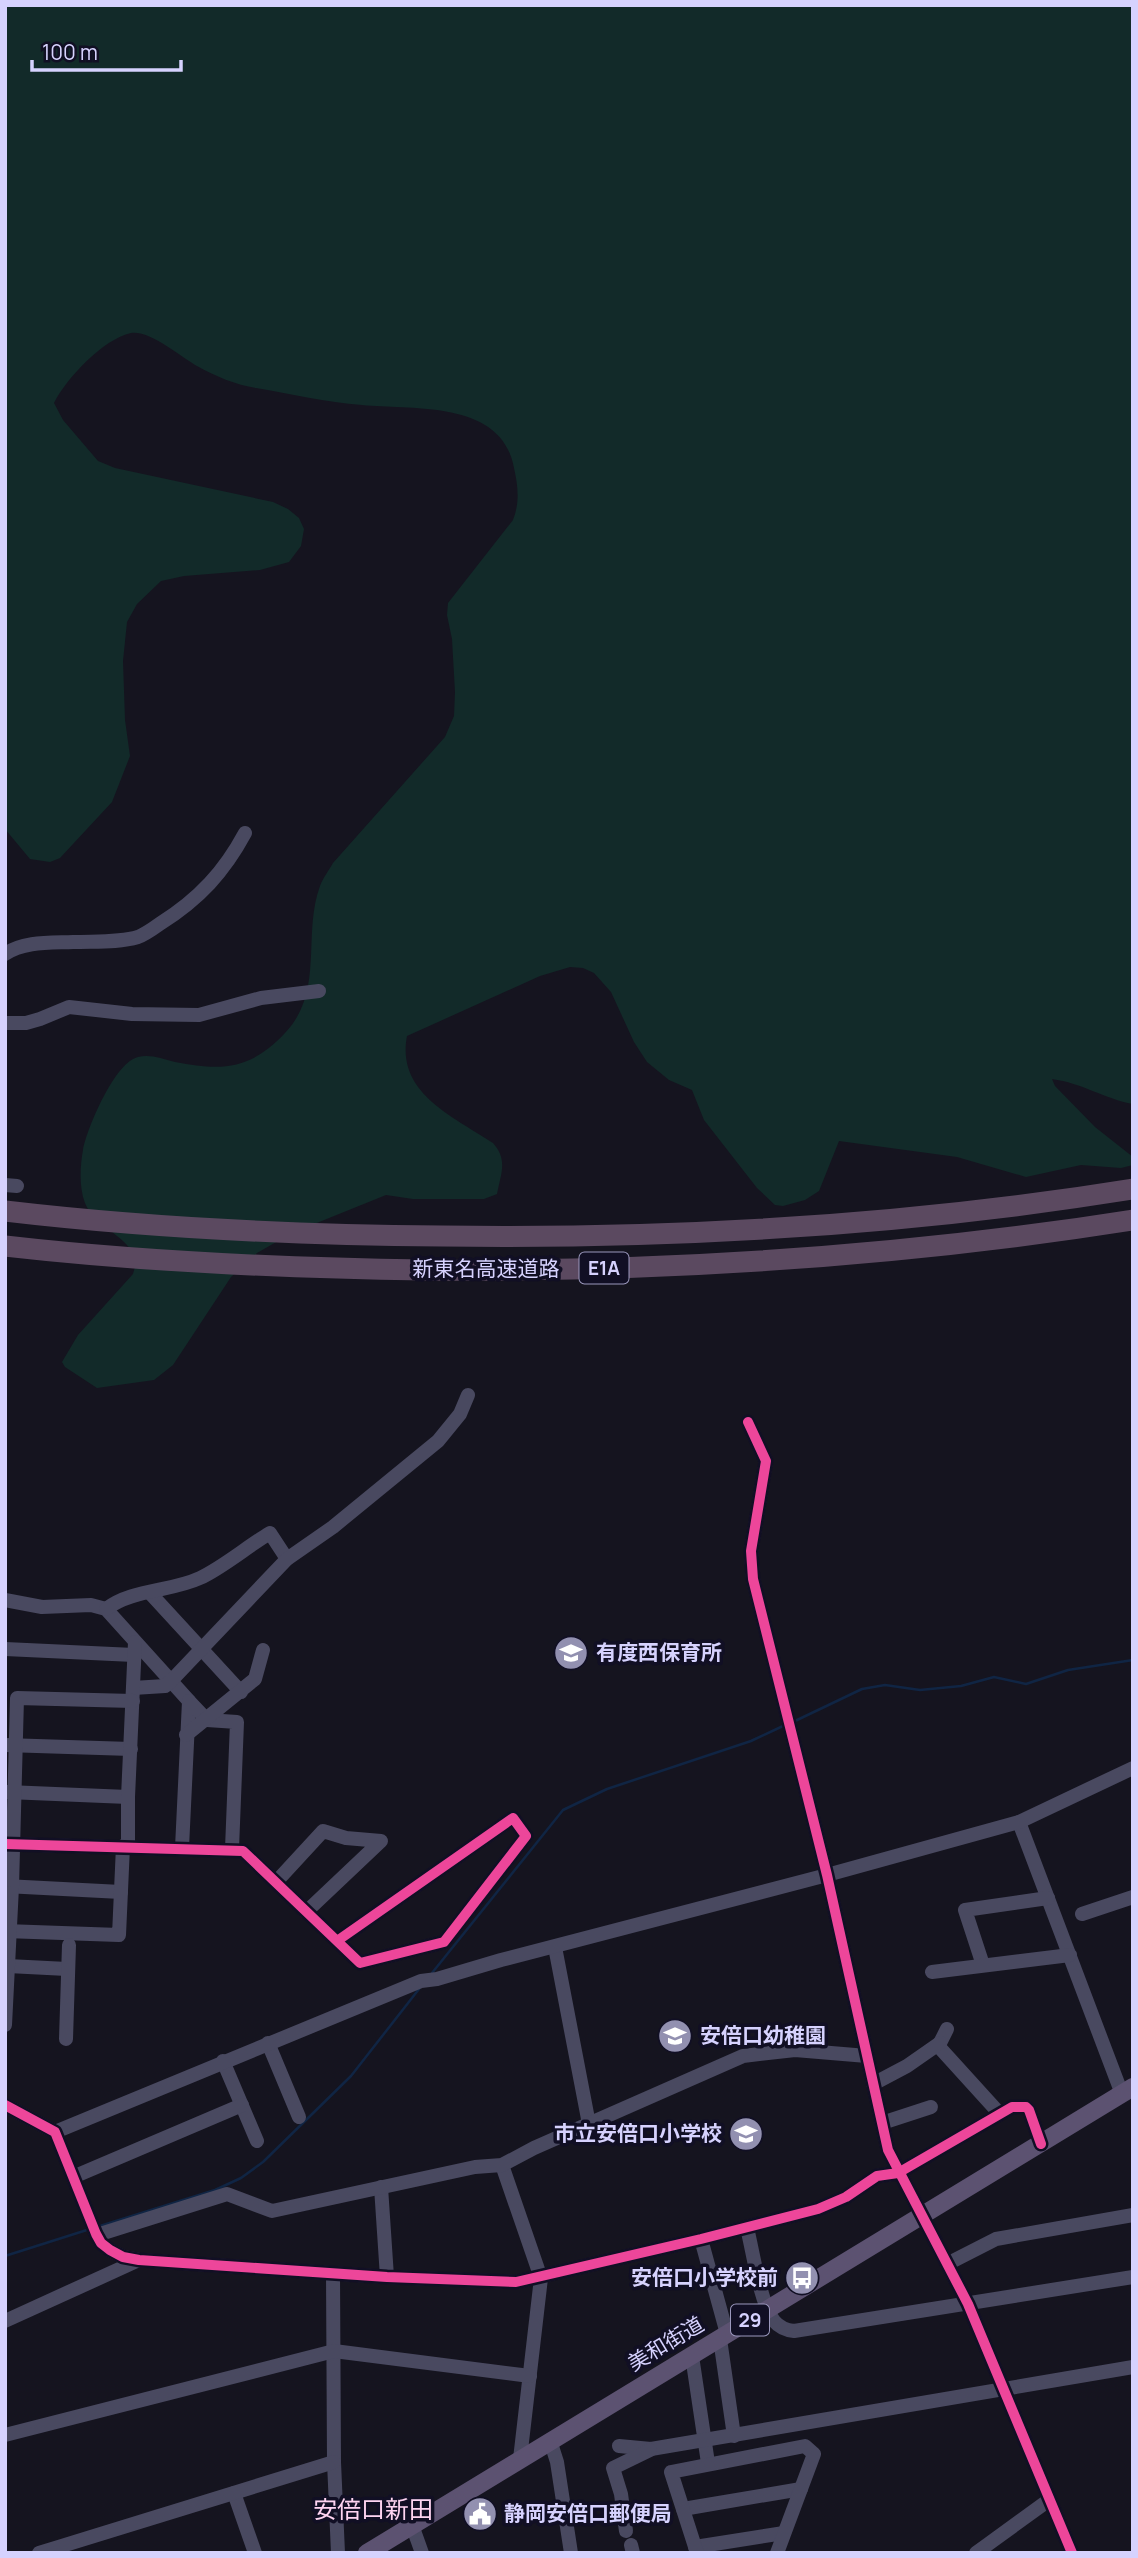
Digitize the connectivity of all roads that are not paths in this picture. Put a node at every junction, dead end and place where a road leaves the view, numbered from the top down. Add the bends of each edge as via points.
1 (245, 833) dead end
2 (5, 954) edge
3 (319, 991) dead end
4 (5, 1023) edge
5 (1133, 1189) edge
6 (5, 1211) edge
7 (1133, 1220) edge
8 (5, 1246) edge
9 (467, 1395) dead end
10 (748, 1422) dead end
11 (287, 1559) junction
12 (149, 1593) junction
13 (5, 1600) edge
14 (106, 1609) junction
15 (201, 1648) junction
16 (5, 1649) edge
17 (135, 1649) junction
18 (263, 1650) dead end
19 (171, 1681) junction
20 (241, 1692) junction
21 (133, 1694) junction
22 (11, 1700) edge
23 (189, 1701) junction
24 (207, 1720) junction
25 (186, 1735) junction
26 (11, 1745) edge
27 (131, 1749) junction
28 (1133, 1768) edge
29 (10, 1793) edge
30 (128, 1797) junction
31 (1019, 1822) junction
32 (9, 1844) edge
33 (126, 1846) junction
34 (182, 1848) junction
35 (232, 1849) junction
36 (827, 1875) junction
37 (276, 1882) junction
38 (9, 1887) edge
39 (121, 1892) junction
40 (1133, 1897) edge
41 (1048, 1898) junction
42 (306, 1912) junction
43 (1082, 1914) dead end
44 (7, 1931) edge
45 (337, 1941) junction
46 (69, 1945) dead end
47 (555, 1947) junction
48 (1070, 1955) junction
49 (983, 1965) junction
50 (8, 1966) junction
51 (67, 1969) junction
52 (932, 1972) dead end
53 (5, 2025) edge
54 (947, 2029) dead end
55 (66, 2039) dead end
56 (268, 2043) junction
57 (940, 2043) junction
58 (867, 2056) junction
59 (223, 2062) junction
60 (873, 2084) junction
61 (1128, 2090) edge
62 (242, 2105) junction
63 (6, 2106) edge
64 (931, 2107) dead end
65 (999, 2113) junction
66 (299, 2117) dead end
67 (882, 2123) junction
68 (589, 2124) junction
69 (55, 2132) junction
70 (257, 2141) dead end
71 (1041, 2144) junction
72 (502, 2165) junction
73 (898, 2173) junction
74 (73, 2178) junction
75 (381, 2187) junction
76 (1133, 2215) edge
77 (922, 2217) junction
78 (747, 2228) junction
79 (97, 2235) junction
80 (701, 2239) junction
81 (139, 2260) junction
82 (947, 2264) junction
83 (333, 2273) junction
84 (387, 2277) junction
85 (1133, 2277) edge
86 (541, 2278) junction
87 (968, 2304) junction
88 (767, 2309) junction
89 (5, 2320) edge
90 (724, 2337) junction
91 (334, 2351) junction
92 (692, 2356) junction
93 (1133, 2367) edge
94 (530, 2376) junction
95 (1003, 2388) junction
96 (5, 2435) edge
97 (734, 2436) junction
98 (550, 2440) junction
99 (705, 2441) junction
100 (619, 2446) dead end
101 (651, 2449) junction
102 (520, 2459) junction
103 (334, 2462) junction
104 (708, 2463) junction
105 (801, 2489) junction
106 (234, 2493) junction
107 (1049, 2500) junction
108 (683, 2509) junction
109 (412, 2525) junction
110 (784, 2533) junction
111 (630, 2543) edge
112 (696, 2550) edge
113 (39, 2553) edge
114 (255, 2553) edge
115 (338, 2553) edge
116 (367, 2553) edge
117 (422, 2553) edge
118 (571, 2553) edge
119 (776, 2553) edge
120 (975, 2553) edge
121 (1072, 2553) edge

1 - 2 street via 211,884 140,936 43,943
3 - 4 street via 261,998 199,1015 69,1007 26,1023
5 - 6 highway, 新東名高速道路 / E1A via 812,1227 662,1235 377,1236 155,1226
7 - 8 highway, 新東名高速道路 / E1A via 816,1256 512,1270 220,1265
9 - 11 street via 460,1414 438,1441
10 - 36 street via 766,1461 751,1551 753,1579
11 - 12 street via 270,1533 200,1578
11 - 15 street
12 - 14 street via 119,1599
12 - 15 street
13 - 14 street via 42,1607 91,1605
14 - 17 street
15 - 19 street
15 - 20 street
16 - 17 street
17 - 19 street
17 - 21 street
18 - 20 street via 255,1679
19 - 21 street
19 - 23 street
20 - 24 street
21 - 22 street
21 - 27 street
22 - 26 street
23 - 24 street
23 - 25 street
24 - 25 street
24 - 35 street via 237,1722
25 - 34 street
26 - 27 street
26 - 29 street
27 - 30 street
28 - 31 street
29 - 30 street
29 - 32 street
30 - 33 street
31 - 36 street
31 - 41 street
32 - 33 street
32 - 38 street
33 - 34 street
33 - 39 street
34 - 35 street
35 - 37 street via 243,1852
36 - 47 street
36 - 58 street
37 - 42 street
37 - 42 street via 323,1832 381,1841
38 - 39 street
38 - 44 street
39 - 44 street via 119,1935
40 - 43 street
41 - 48 street
41 - 49 street via 965,1910
42 - 45 street
44 - 50 street
45 - 45 street via 360,1963 444,1942 526,1836 513,1818
46 - 51 street
47 - 56 street via 427,1980
47 - 68 street
48 - 49 street
48 - 61 street
49 - 52 street
50 - 51 street
50 - 53 street
51 - 55 street
54 - 57 street
56 - 59 street
56 - 66 street
57 - 60 street
57 - 65 street
58 - 60 street
58 - 68 street via 795,2049 743,2056
59 - 62 street
59 - 69 street
60 - 67 street
61 - 71 main road, 美和街道 / 29
62 - 70 street
62 - 74 street
63 - 69 street
64 - 67 street
65 - 71 street via 1012,2107 1026,2108
65 - 73 street
67 - 73 street
68 - 72 street
69 - 74 street
71 - 77 main road, 美和街道 / 29
72 - 75 street
72 - 86 street
73 - 77 street
73 - 78 street via 877,2176 818,2209
74 - 79 street
75 - 79 street via 272,2211 227,2193
75 - 84 street
76 - 82 street via 996,2239
77 - 82 street
77 - 88 main road, 美和街道 / 29
78 - 80 street
78 - 88 street
79 - 81 street via 110,2250
80 - 86 street
80 - 90 street
81 - 83 street
81 - 89 street
82 - 87 street
83 - 84 street
83 - 91 street
84 - 86 street via 490,2283
85 - 87 street
86 - 94 street
87 - 88 street via 794,2330 779,2326
87 - 95 street
88 - 90 main road, 美和街道 / 29
90 - 92 main road, 美和街道 / 29
90 - 97 street
91 - 94 street
91 - 96 street
91 - 103 street
92 - 98 main road, 美和街道 / 29
92 - 99 street
93 - 95 street
94 - 102 street
95 - 97 street
95 - 107 street
97 - 99 street
98 - 102 main road, 美和街道 / 29
98 - 118 street
99 - 101 street
99 - 104 street
100 - 101 street
101 - 111 street via 613,2468
102 - 109 main road, 美和街道 / 29
103 - 106 street
103 - 115 street
104 - 105 street via 805,2446 814,2454
104 - 108 street via 671,2472
105 - 108 street
105 - 110 street
106 - 113 street
106 - 114 street
107 - 120 street
107 - 121 street
108 - 112 street
109 - 116 main road, 美和街道 / 29
109 - 117 street
110 - 112 street
110 - 119 street

